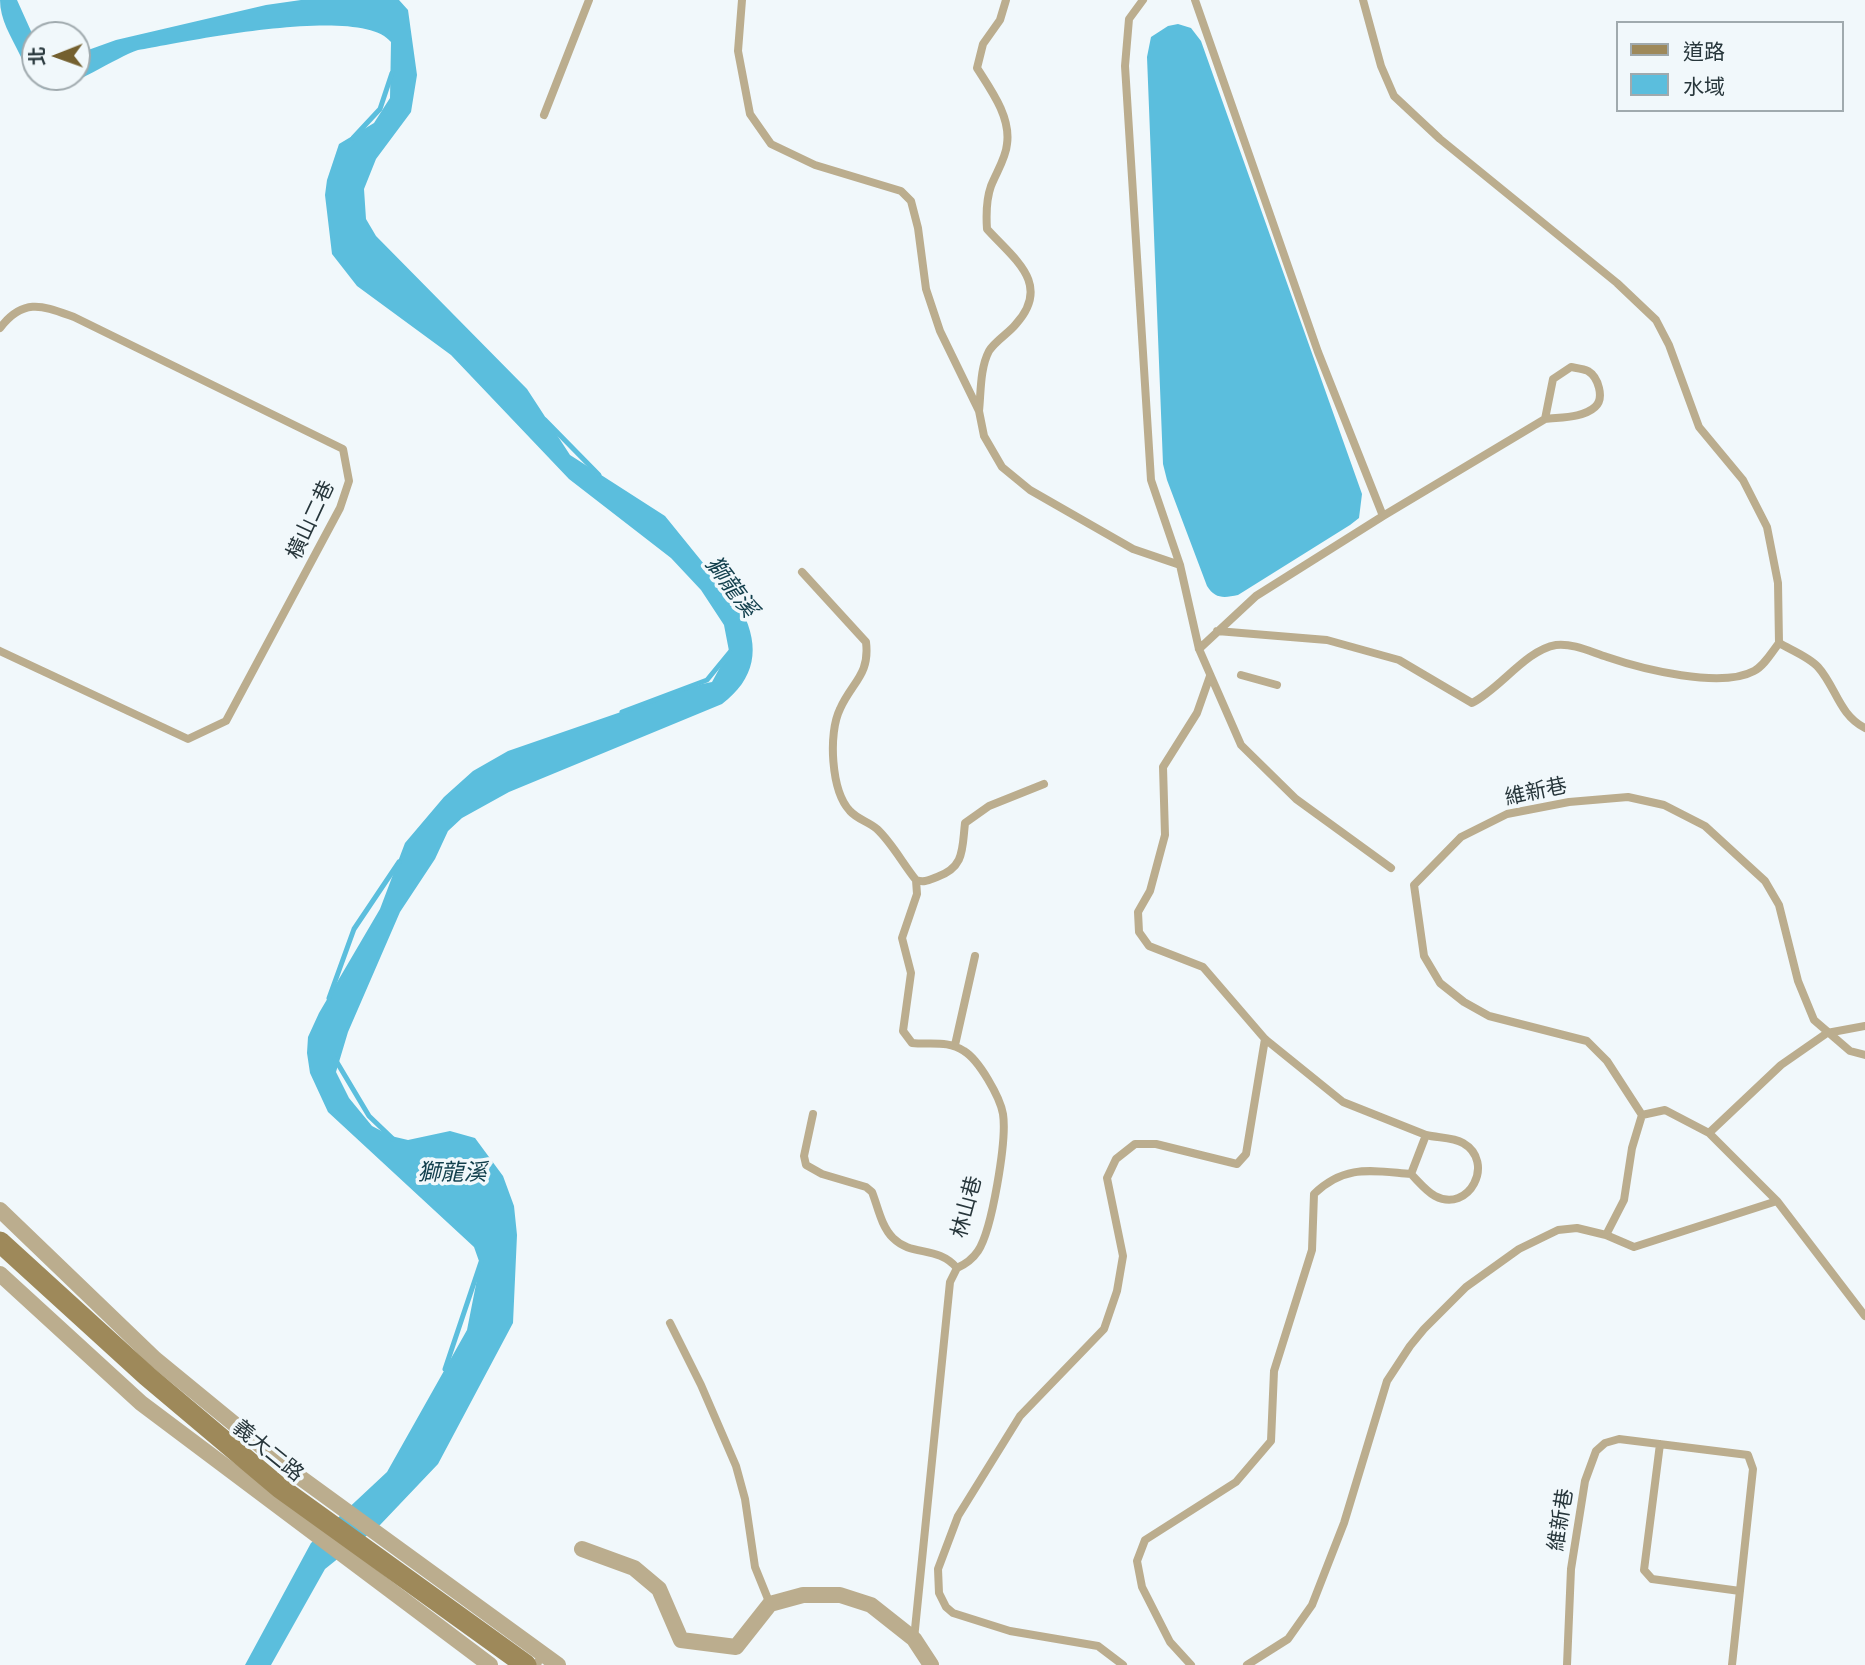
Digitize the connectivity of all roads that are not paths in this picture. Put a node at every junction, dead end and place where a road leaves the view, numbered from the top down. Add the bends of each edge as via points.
1 (589, 0) edge
2 (742, 0) edge
3 (1006, 0) edge
4 (1143, 0) edge
5 (1195, 0) edge
6 (1363, 0) edge
7 (544, 115) dead end
8 (0, 328) edge
9 (979, 411) junction
10 (1545, 419) junction
11 (1383, 516) junction
12 (1180, 565) junction
13 (802, 572) dead end
14 (1217, 631) junction
15 (1779, 643) junction
16 (1199, 649) junction
17 (0, 651) edge
18 (1241, 675) dead end
19 (1210, 676) junction
20 (1277, 685) dead end
21 (1865, 728) edge
22 (1044, 784) dead end
23 (1391, 867) dead end
24 (916, 880) junction
25 (975, 956) dead end
26 (1865, 1026) edge
27 (1827, 1033) junction
28 (1265, 1039) junction
29 (955, 1045) junction
30 (1865, 1055) edge
31 (813, 1114) dead end
32 (1642, 1115) junction
33 (1709, 1133) junction
34 (1426, 1135) junction
35 (1411, 1174) junction
36 (1777, 1201) junction
37 (0, 1210) edge
38 (1606, 1235) junction
39 (0, 1242) edge
40 (957, 1268) junction
41 (0, 1274) edge
42 (1865, 1316) edge
43 (670, 1323) dead end
44 (1660, 1444) junction
45 (282, 1487) junction
46 (582, 1549) dead end
47 (1740, 1591) junction
48 (771, 1604) junction
49 (914, 1639) junction
50 (530, 1658) edge
51 (490, 1665) edge
52 (558, 1665) edge
53 (930, 1665) edge
54 (1123, 1665) edge
55 (1191, 1665) edge
56 (1247, 1665) edge
57 (1567, 1665) edge
58 (1732, 1665) edge

1 - 7 lane
2 - 9 lane via 738,51 750,114 771,144 815,164 901,191 911,201 926,289 940,331
3 - 9 lane via 976,68 1005,122 1007,145 990,188 987,229 1027,272 1033,292 1028,309 990,351
4 - 12 lane via 1129,19 1125,66 1140,314 1151,480
5 - 11 lane via 1318,352
6 - 15 lane via 1394,96 1656,320 1699,427 1743,480 1768,527 1778,583
8 - 17 lane, 橫山二巷 via 11,314 41,305 74,317 343,449 349,481 340,508 226,721 188,739
9 - 12 lane via 984,436 1002,467 1030,490 1133,549
10 - 10 lane via 1553,379 1571,367 1589,372 1598,385 1600,398 1595,407 1575,416
10 - 11 lane
11 - 14 lane via 1256,597
12 - 16 lane
13 - 24 lane via 866,642 867,664 847,694 834,728 833,752 842,800 850,812 876,828
14 - 15 lane via 1339,643 1399,660 1472,703 1535,654 1554,645 1570,645 1645,670 1738,677 1756,670
14 - 16 lane
15 - 21 lane via 1817,665 1844,711
16 - 19 lane
18 - 20 lane
19 - 23 lane via 1241,745 1296,799
19 - 28 lane via 1196,713 1163,767 1164,835 1150,891 1138,912 1139,932 1150,946 1203,967
22 - 24 lane via 989,806 965,822 957,866 949,873
24 - 29 lane via 917,894 902,938 911,973 903,1031 912,1043
25 - 29 lane
26 - 27 lane
27 - 30 lane, 維新巷 via 1850,1051
27 - 32 lane, 維新巷 via 1814,1020 1798,981 1779,905 1765,881 1704,826 1664,805 1628,797 1507,814 1461,837 1414,885 1424,956 1440,983 1489,1016 1587,1041 1607,1061
27 - 33 lane via 1781,1065
28 - 34 lane via 1343,1102
28 - 54 lane via 1245,1154 1237,1164 1156,1144 1135,1144 1116,1159 1107,1178 1123,1256 1104,1329 1020,1416 958,1516 938,1569 939,1593 953,1613 1010,1630 1098,1646
29 - 40 lane, 林山巷 via 967,1052 992,1086 1003,1114 1000,1162 985,1238 977,1253
31 - 40 lane via 806,1165 866,1187 892,1237 909,1248 947,1256
32 - 33 lane via 1665,1110
32 - 38 lane via 1624,1200
33 - 36 lane
34 - 35 lane
34 - 35 lane via 1466,1144 1478,1164 1477,1180 1459,1198 1442,1199
35 - 55 lane via 1359,1170 1326,1183 1314,1194 1312,1250 1274,1371 1271,1441 1236,1482 1145,1540 1137,1562 1142,1587 1170,1642
36 - 38 lane via 1634,1247
36 - 42 lane
37 - 45 street, 義大二路
38 - 56 lane via 1577,1228 1558,1230 1519,1249 1466,1287 1410,1346 1387,1381 1344,1523 1312,1605 1288,1639
39 - 45 street, 義大二路 via 147,1376
40 - 49 lane, 林山巷 via 950,1282
41 - 45 street, 義大二路 via 141,1403
43 - 48 lane via 736,1466 746,1499 755,1567
44 - 47 lane, 維新巷 via 1748,1455 1753,1469
44 - 47 lane via 1644,1570 1652,1579
44 - 57 lane, 維新巷 via 1619,1439 1596,1451 1585,1481 1571,1569
45 - 50 street, 義大二路
45 - 51 street, 義大二路
46 - 48 street via 634,1568 659,1590 681,1640 736,1647
47 - 58 lane, 維新巷
48 - 49 street via 803,1595 839,1595 871,1605
49 - 53 street
50 - 52 street, 義大二路

